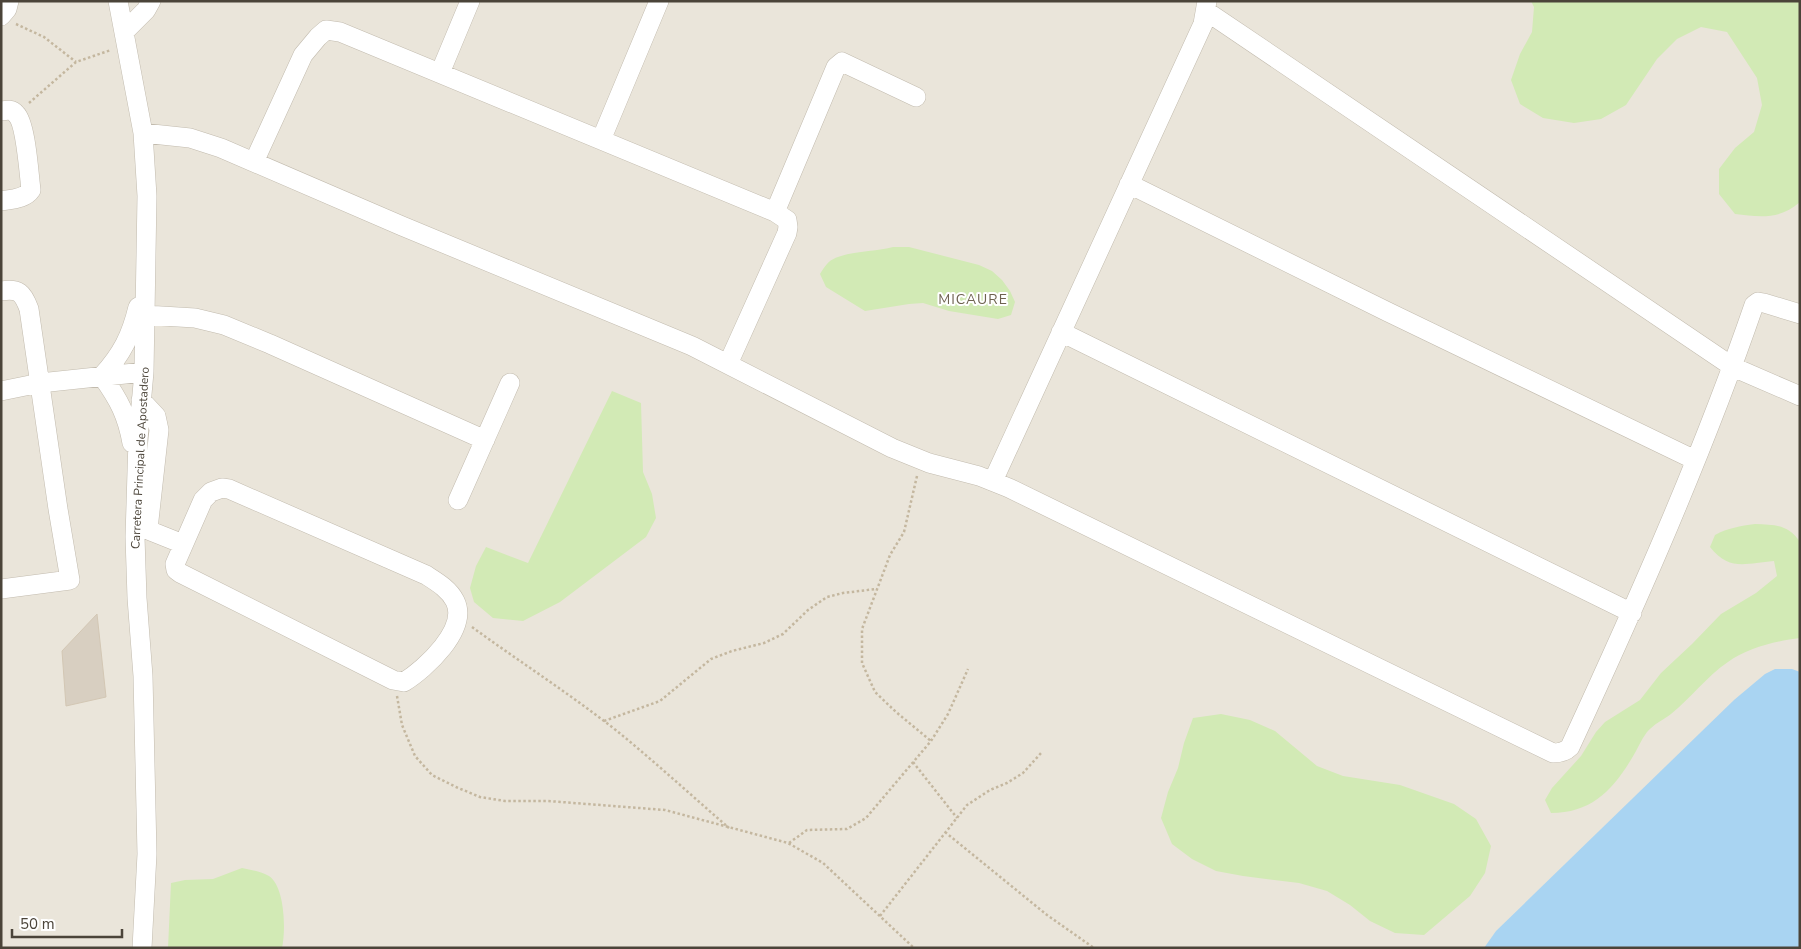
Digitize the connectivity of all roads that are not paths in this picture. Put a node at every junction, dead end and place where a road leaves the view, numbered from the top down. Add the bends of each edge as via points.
1 (9, 1) edge
2 (118, 1) edge
3 (151, 1) edge
4 (470, 1) edge
5 (659, 1) edge
6 (1207, 6) edge
7 (6, 18) edge
8 (125, 39) junction
9 (440, 73) junction
10 (916, 97) dead end
11 (9, 113) edge
12 (143, 132) junction
13 (601, 140) junction
14 (254, 162) junction
15 (1129, 184) junction
16 (1, 200) edge
17 (775, 212) junction
18 (146, 278) junction
19 (1, 291) edge
20 (1800, 314) edge
21 (145, 315) junction
22 (1061, 332) junction
23 (728, 364) junction
24 (1732, 367) junction
25 (144, 372) junction
26 (102, 376) junction
27 (40, 383) junction
28 (510, 383) dead end
29 (1, 391) edge
30 (1800, 396) edge
31 (141, 400) junction
32 (485, 440) junction
33 (1695, 460) junction
34 (137, 467) junction
35 (993, 481) junction
36 (458, 500) dead end
37 (141, 527) junction
38 (183, 544) junction
39 (1, 589) edge
40 (1632, 613) junction
41 (142, 948) edge

1 - 7 street
2 - 8 street, Carretera Principal de Apostadero
3 - 8 street
4 - 9 street
5 - 13 street
6 - 15 street via 1203,24
6 - 24 street
8 - 12 street, Carretera Principal de Apostadero
9 - 13 street
9 - 14 street via 340,32 326,30 303,55
10 - 17 street via 842,62 839,64
11 - 16 street via 22,126 31,190 22,197
12 - 14 street via 190,138
12 - 18 street, Carretera Principal de Apostadero via 148,196
13 - 17 street
14 - 23 street
15 - 22 street
15 - 33 street
17 - 23 street via 787,220 787,233
18 - 21 street, Carretera Principal de Apostadero
18 - 26 street via 132,332
19 - 27 street via 12,289 26,298
20 - 24 street via 1758,302
21 - 25 street, Carretera Principal de Apostadero
21 - 32 street via 196,318 224,326
22 - 35 street
22 - 40 street
23 - 35 street via 892,448
24 - 30 street
24 - 33 street
25 - 26 street
25 - 31 street, Carretera Principal de Apostadero
26 - 27 street
26 - 34 street via 125,414
27 - 29 street
27 - 39 street via 70,580
28 - 32 street
31 - 34 street, Carretera Principal de Apostadero
31 - 37 street via 156,416 159,430
32 - 36 street
33 - 40 street
34 - 37 street, Carretera Principal de Apostadero
35 - 40 street via 1553,753 1570,747
37 - 38 street
37 - 41 street, Carretera Principal de Apostadero via 137,598 143,676 148,854
38 - 38 street via 175,564 180,573 393,680 404,682 435,658 450,637 457,616 456,603 433,579 229,489 211,492 203,500

